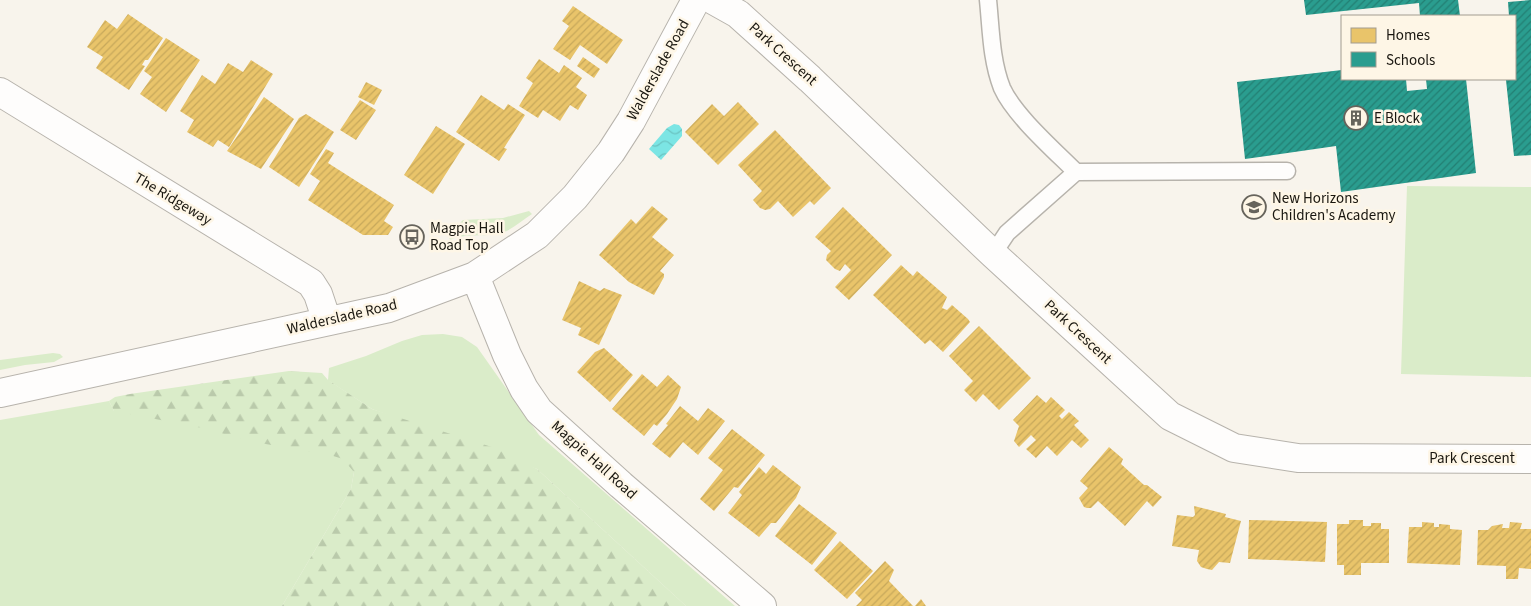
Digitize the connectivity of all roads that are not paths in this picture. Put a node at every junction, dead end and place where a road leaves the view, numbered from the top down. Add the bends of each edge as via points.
1 (696, 0) edge
2 (713, 0) edge
3 (988, 0) edge
4 (0, 92) edge
5 (1076, 172) junction
6 (1287, 172) dead end
7 (993, 254) junction
8 (475, 276) junction
9 (327, 321) junction
10 (0, 392) edge
11 (1531, 459) edge
12 (762, 606) edge

1 - 8 street, Walderslade Road via 612,152 575,197 537,234
2 - 7 street, Park Crescent via 738,14 810,79
3 - 5 lane via 997,70 1003,89 1011,104
4 - 9 street, The Ridgeway via 311,283
5 - 6 lane
5 - 7 lane via 1008,233
7 - 11 street, Park Crescent via 1170,416 1234,448 1298,458
8 - 9 street, Walderslade Road via 389,308
8 - 12 street, Magpie Hall Road via 507,355 539,411
9 - 10 street, Walderslade Road

